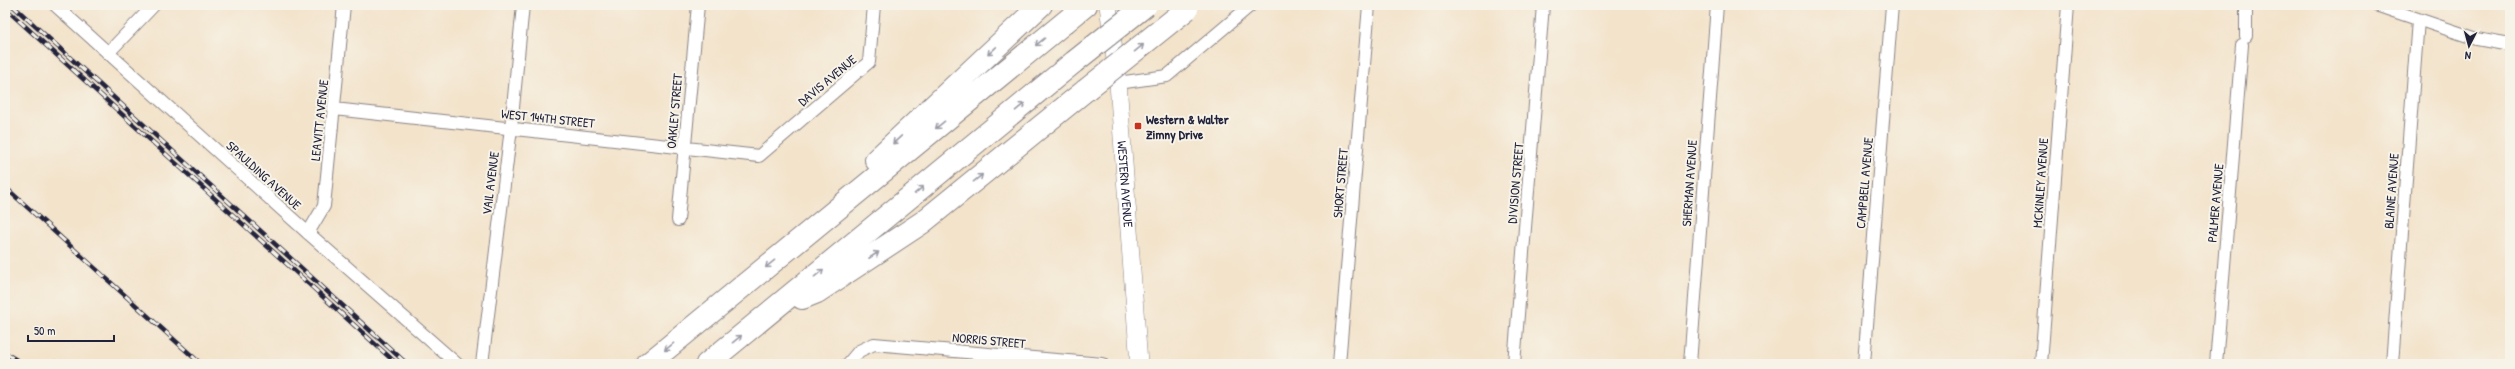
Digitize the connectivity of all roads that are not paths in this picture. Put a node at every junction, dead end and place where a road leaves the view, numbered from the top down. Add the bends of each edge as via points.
1 (54, 5) edge
2 (154, 5) edge
3 (344, 5) edge
4 (523, 5) edge
5 (698, 5) edge
6 (874, 5) edge
7 (1041, 5) edge
8 (1108, 5) edge
9 (1146, 5) edge
10 (1251, 5) edge
11 (1369, 5) edge
12 (1543, 5) edge
13 (1717, 5) edge
14 (1892, 5) edge
15 (2068, 5) edge
16 (2246, 5) edge
17 (2376, 5) edge
18 (1189, 7) edge
19 (1078, 11) edge
20 (2418, 20) junction
21 (2510, 45) edge
22 (108, 53) junction
23 (1118, 84) junction
24 (334, 109) junction
25 (512, 128) junction
26 (685, 147) junction
27 (759, 156) joint
28 (832, 213) junction
29 (678, 220) dead end
30 (308, 233) junction
31 (778, 306) junction
32 (457, 364) edge
33 (482, 364) edge
34 (648, 364) edge
35 (707, 364) edge
36 (848, 364) edge
37 (1102, 364) edge
38 (1139, 364) edge
39 (1339, 364) edge
40 (1514, 364) edge
41 (1690, 364) edge
42 (1864, 364) edge
43 (2040, 364) edge
44 (2216, 364) edge
45 (2392, 364) edge

1 - 22 street, SPAULDING AVENUE
2 - 22 street
3 - 24 street, LEAVITT AVENUE
4 - 25 street, VAIL AVENUE
5 - 26 street, OAKLEY STREET
6 - 27 street, DAVIS AVENUE via 869,62
7 -> 28 highway via 878,158
8 - 23 main road, WESTERN AVENUE
31 -> 9 highway, bridge
10 - 23 street via 1167,76
11 - 39 street, SHORT STREET
12 - 40 street, DIVISION STREET
13 - 41 street, SHERMAN AVENUE
14 - 42 street, CAMPBELL AVENUE
15 - 43 street, MCKINLEY AVENUE
16 - 44 street, PALMER AVENUE
17 - 20 street
31 -> 18 highway, bridge via 817,292 923,222
19 -> 28 highway
20 - 21 street via 2477,39
20 - 45 street, BLAINE AVENUE
22 - 30 street, SPAULDING AVENUE
23 - 38 main road, WESTERN AVENUE
24 - 25 street, WEST 144TH STREET
24 - 30 street, LEAVITT AVENUE via 324,206
25 - 26 street, WEST 144TH STREET
25 - 33 street, VAIL AVENUE
26 - 27 street, WEST 144TH STREET
26 - 29 street, OAKLEY STREET
28 -> 34 highway
30 - 32 street, SPAULDING AVENUE
35 -> 31 highway
36 - 37 street, NORRIS STREET via 859,351 874,344

